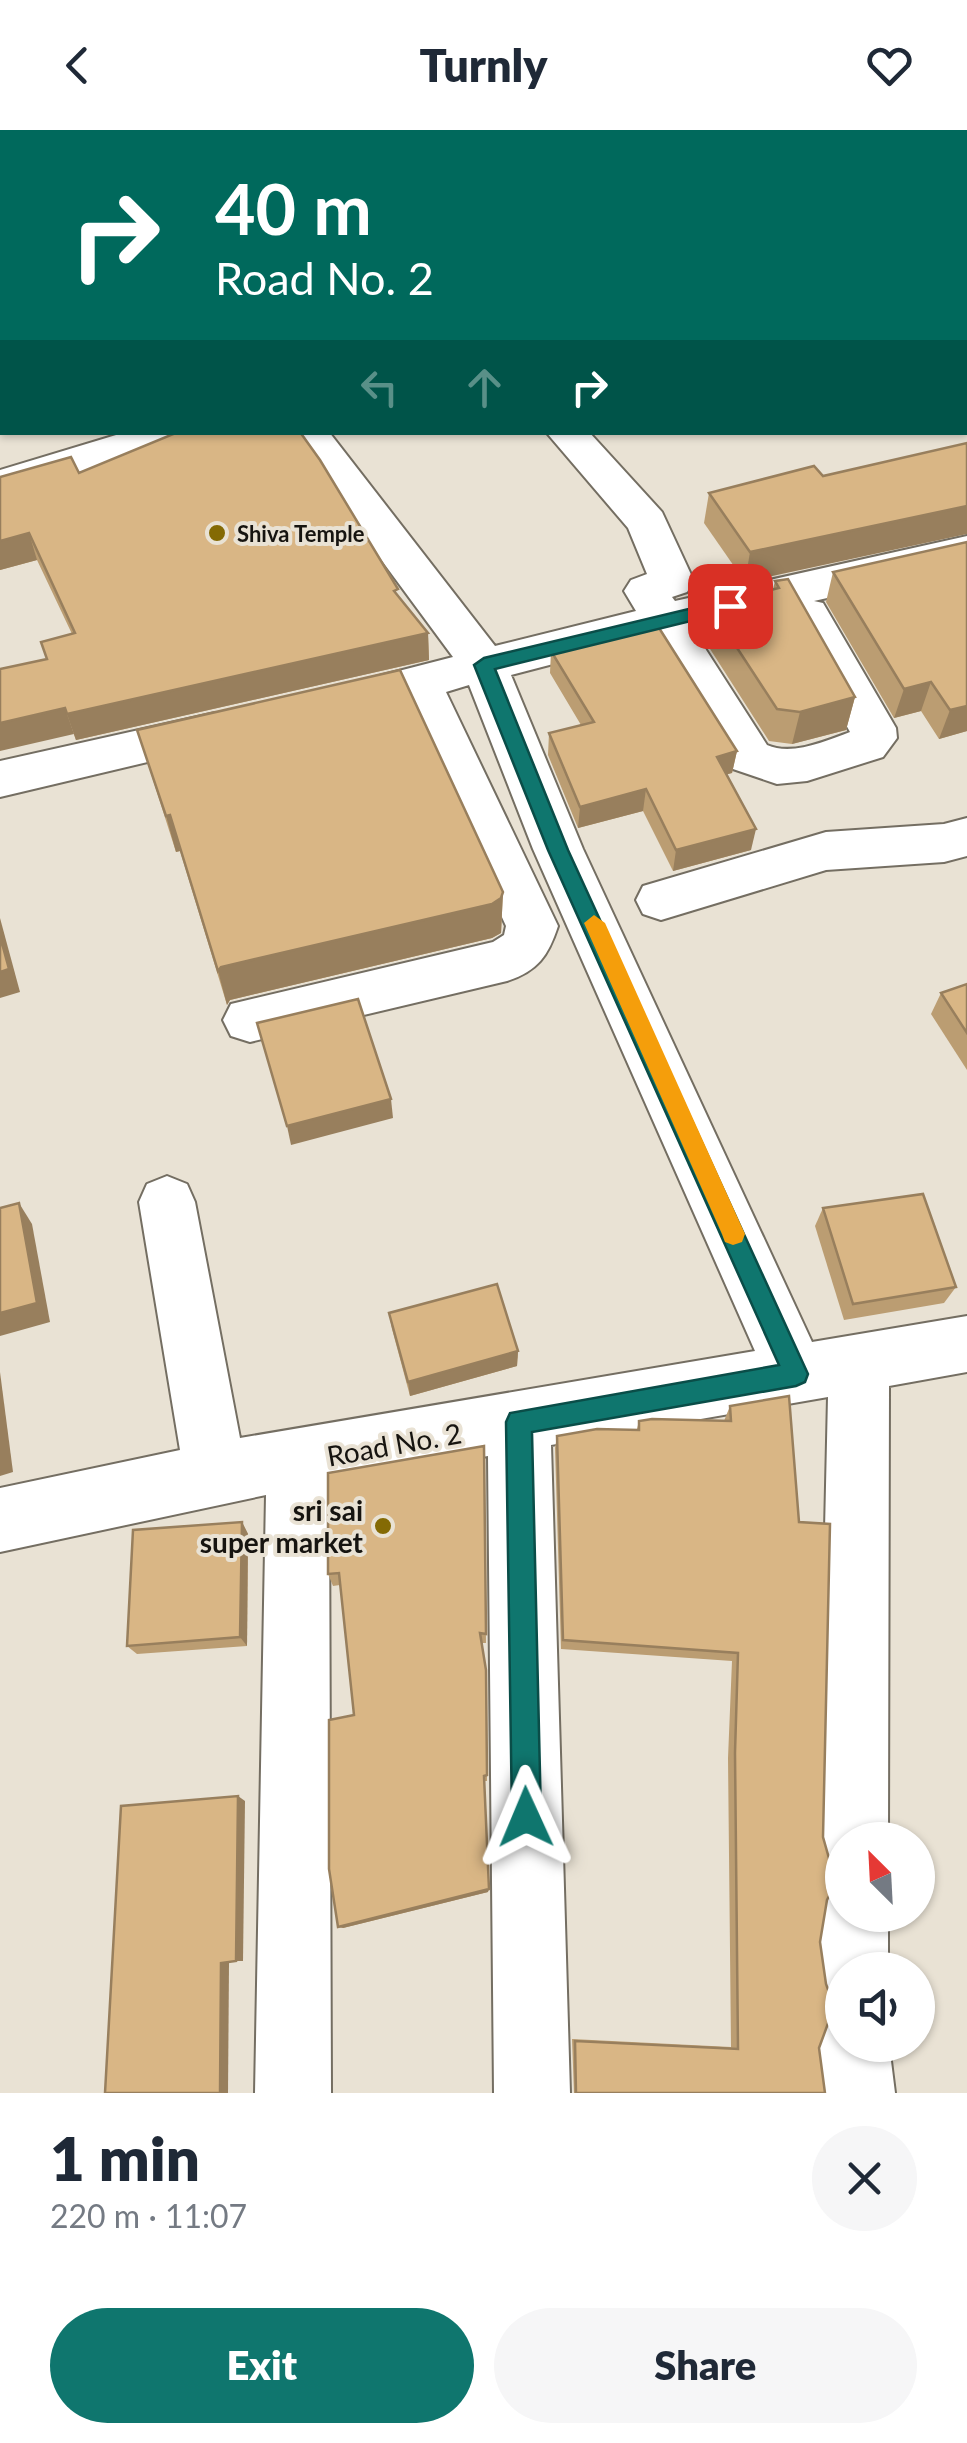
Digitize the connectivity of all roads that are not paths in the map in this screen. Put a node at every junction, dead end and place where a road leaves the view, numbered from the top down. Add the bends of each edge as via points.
1 (162, 435) edge
2 (310, 435) edge
3 (569, 435) edge
4 (0, 484) edge
5 (967, 551) edge
6 (795, 592) junction
7 (665, 619) junction
8 (484, 665) junction
9 (419, 684) junction
10 (0, 780) edge
11 (546, 819) junction
12 (488, 833) junction
13 (967, 836) edge
14 (661, 900) dead end
15 (250, 1020) dead end
16 (166, 1202) dead end
17 (967, 1344) edge
18 (859, 1361) junction
19 (796, 1374) junction
20 (519, 1422) junction
21 (298, 1461) junction
22 (215, 1473) junction
23 (0, 1520) edge
24 (853, 1822) edge
25 (852, 2062) edge
26 (292, 2093) edge
27 (532, 2093) edge
28 (857, 2093) edge

1 - 4 street
2 - 8 street
3 - 7 street via 647,522 672,580 646,591
5 - 6 street
6 - 7 street
6 - 7 street via 874,738 780,768 750,757
7 - 8 street
8 - 9 street
8 - 11 street
9 - 10 street
9 - 12 street
11 - 12 street
11 - 19 street
12 - 15 street via 532,926 525,947 507,960
13 - 14 street via 826,850
16 - 22 street
17 - 18 street, Road No. 2
18 - 19 street, Road No. 2
18 - 24 street
19 - 20 street, Road No. 2
20 - 21 street, Road No. 2
20 - 27 street
21 - 22 street, Road No. 2
21 - 26 street
22 - 23 street, Road No. 2
25 - 28 street

